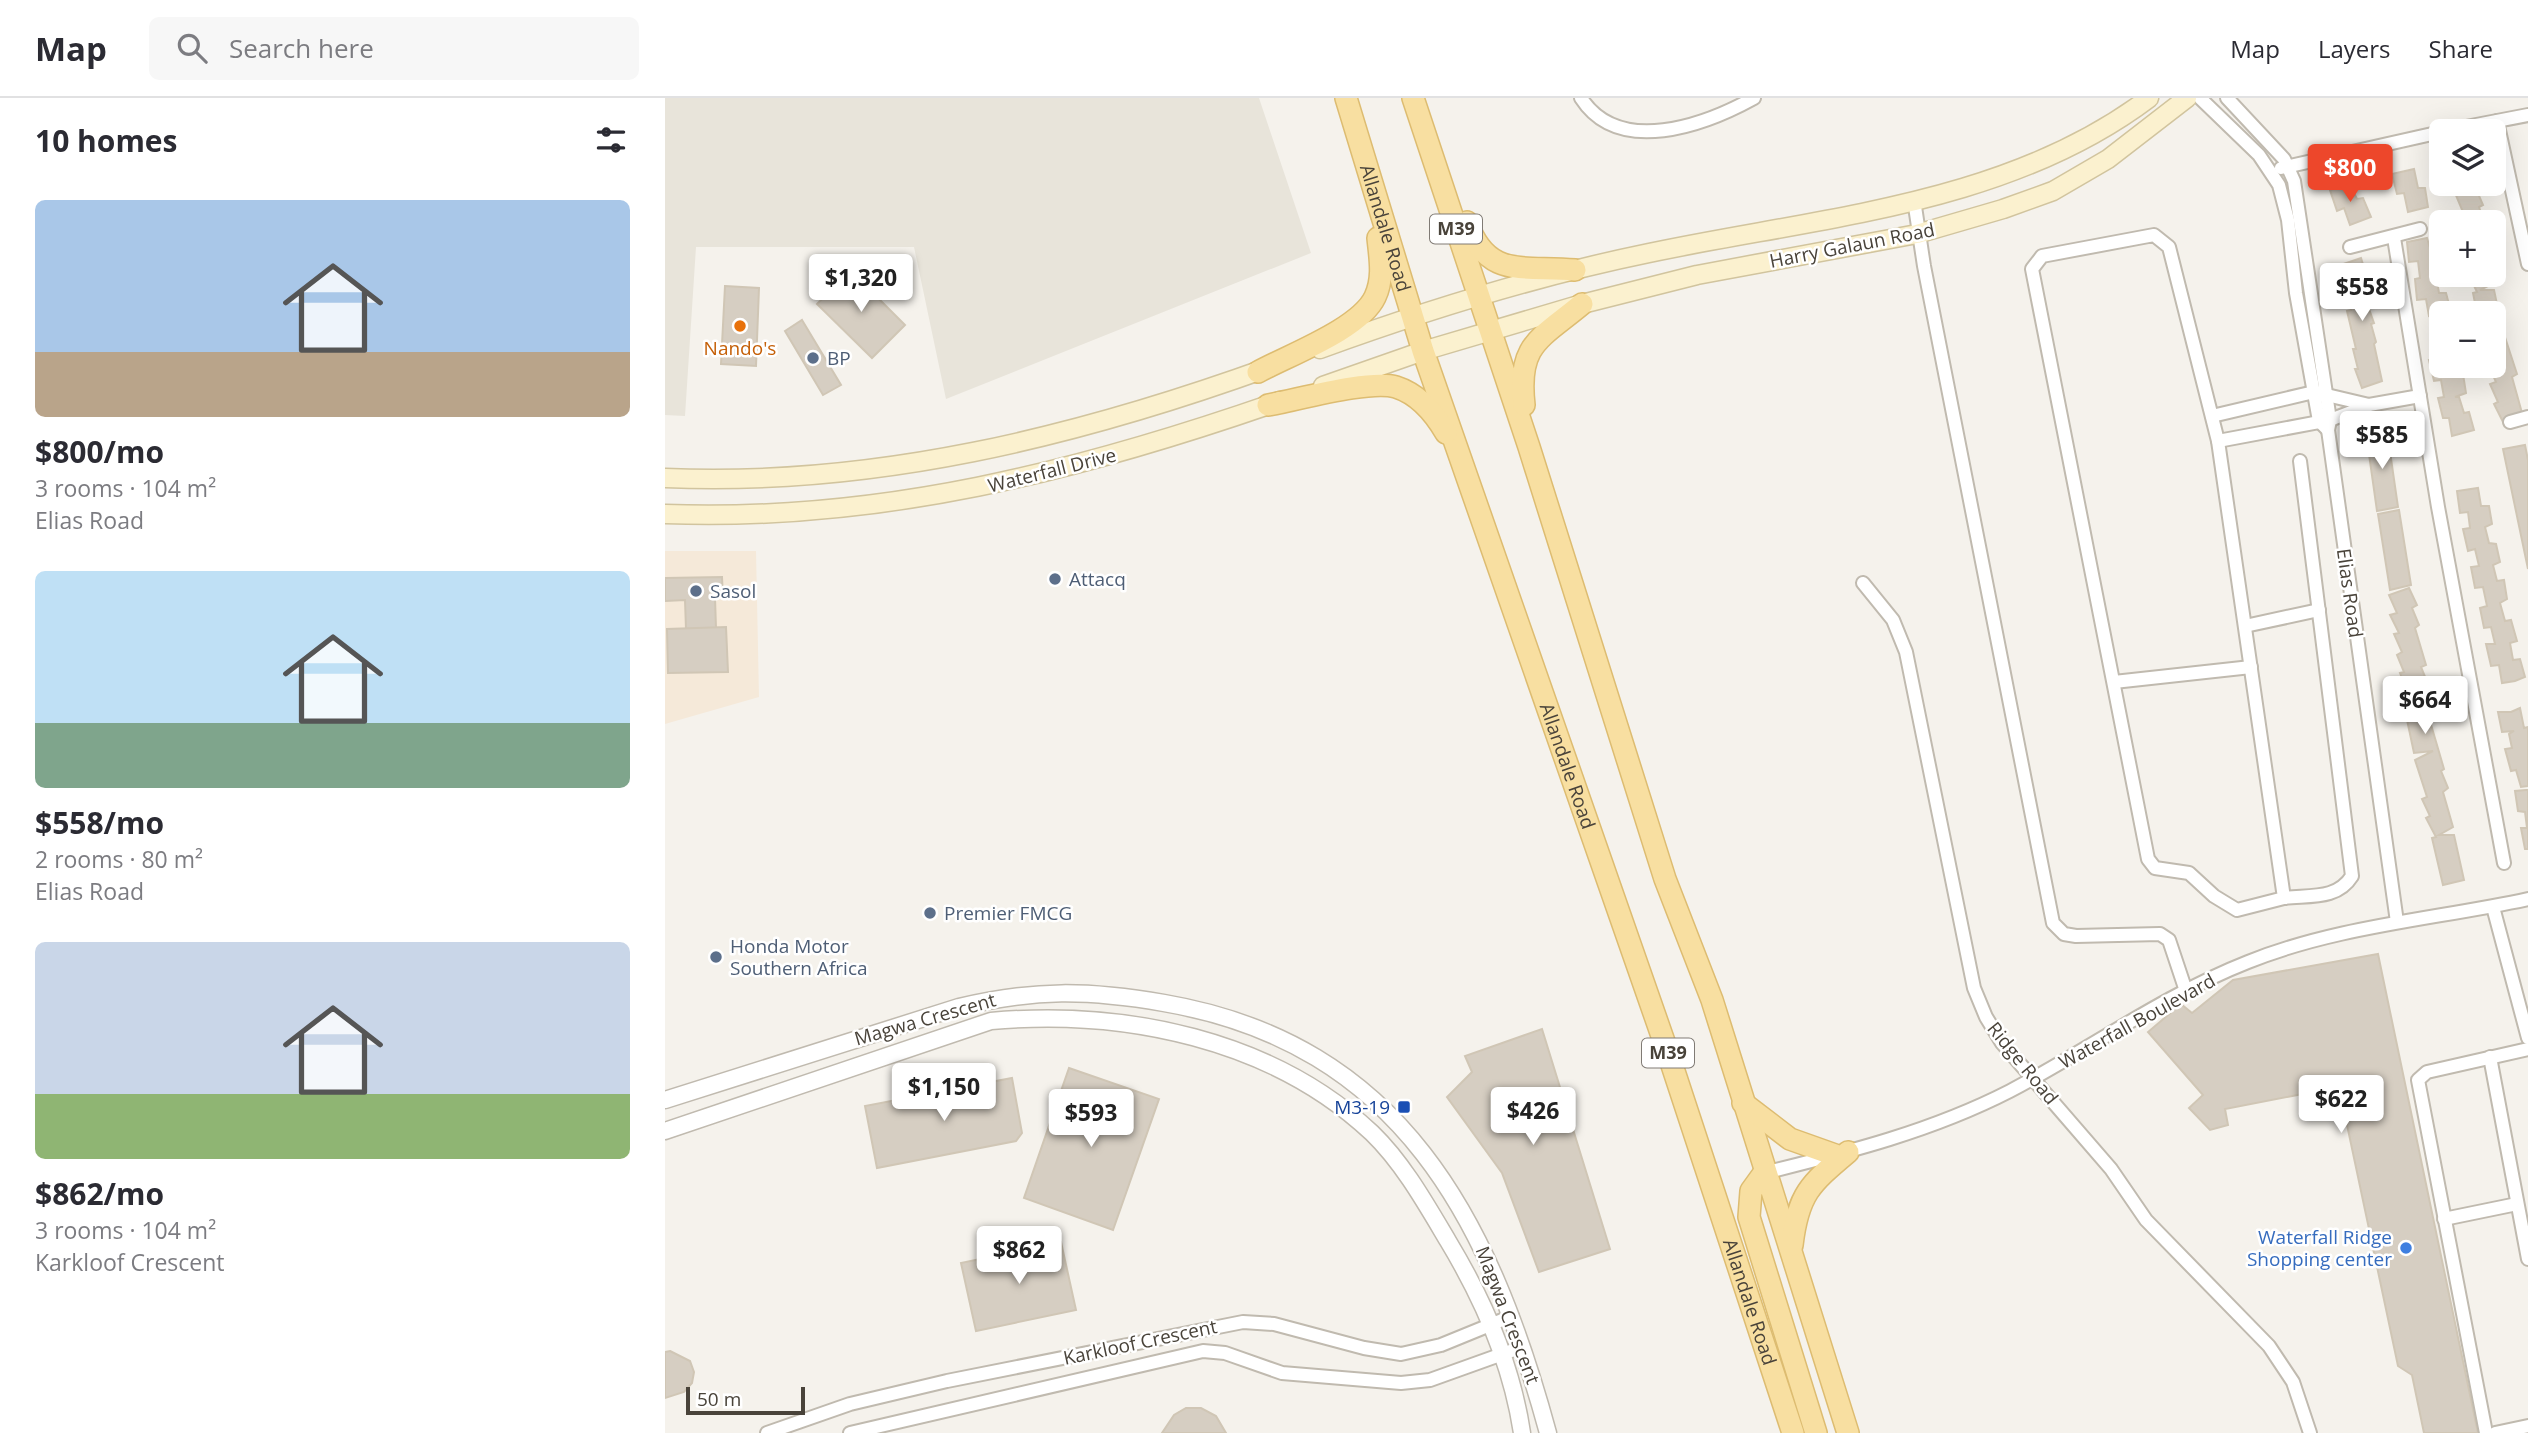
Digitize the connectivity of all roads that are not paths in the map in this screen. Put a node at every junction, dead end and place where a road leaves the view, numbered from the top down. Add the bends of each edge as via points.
1 (1346, 98) edge
2 (1413, 98) edge
3 (1581, 98) edge
4 (1754, 98) edge
5 (2149, 98) edge
6 (2187, 98) edge
7 (2200, 98) edge
8 (2227, 98) edge
9 (2528, 115) edge
10 (2506, 119) edge
11 (2429, 135) edge
12 (1434, 161) junction
13 (2506, 163) edge
14 (2288, 165) junction
15 (2272, 172) junction
16 (1374, 195) junction
17 (1914, 200) junction
18 (2420, 229) dead end
19 (1917, 234) junction
20 (2394, 237) junction
21 (2350, 247) dead end
22 (2528, 264) edge
23 (1575, 270) junction
24 (1479, 297) junction
25 (1582, 304) junction
26 (1412, 316) junction
27 (1491, 333) junction
28 (1423, 351) junction
29 (1258, 372) junction
30 (2320, 393) junction
31 (2420, 396) junction
32 (1268, 405) junction
33 (2369, 405) junction
34 (2212, 416) junction
35 (2528, 417) edge
36 (2510, 422) dead end
37 (2326, 424) junction
38 (2218, 441) junction
39 (1529, 447) junction
40 (2300, 461) dead end
41 (1467, 468) junction
42 (665, 478) edge
43 (665, 514) edge
44 (1863, 583) dead end
45 (2319, 610) junction
46 (2245, 626) junction
47 (2251, 667) junction
48 (2114, 682) junction
49 (2504, 863) dead end
50 (2284, 898) junction
51 (2528, 899) edge
52 (2493, 907) junction
53 (2397, 922) junction
54 (2186, 992) junction
55 (2528, 1038) edge
56 (2528, 1049) edge
57 (2490, 1058) junction
58 (2033, 1078) junction
59 (665, 1100) edge
60 (1743, 1103) junction
61 (665, 1130) edge
62 (1841, 1154) junction
63 (1764, 1173) junction
64 (2517, 1204) junction
65 (2444, 1219) junction
66 (2525, 1230) edge
67 (1791, 1251) junction
68 (2528, 1259) edge
69 (1513, 1316) junction
70 (1490, 1325) junction
71 (1522, 1347) junction
72 (1501, 1355) junction
73 (2528, 1426) edge
74 (767, 1433) edge
75 (850, 1433) edge
76 (1522, 1433) edge
77 (1548, 1433) edge
78 (1793, 1433) edge
79 (1816, 1433) edge
80 (1848, 1433) edge
81 (2310, 1433) edge
82 (2486, 1433) edge
83 (2495, 1433) edge

1 - 16 main road, Allandale Road / M39
2 - 12 main road, M39
3 - 4 street via 1605,124 1632,132 1707,119
5 - 17 main road, Harry Galaun Road via 2064,148 1986,181
6 - 19 main road, Harry Galaun Road via 2108,159 2053,191
7 - 15 street, Elias Road
8 - 14 street, Elias Road
9 - 10 street
11 - 14 street
12 - 23 main road via 1476,244 1490,260 1514,268
12 - 24 main road, M39
13 - 22 street
14 - 15 street
14 - 30 street, Elias Road via 2304,239
15 - 30 street, Elias Road via 2288,220 2296,293
16 - 26 main road, Allandale Road / M39
16 - 29 main road via 1381,270 1375,298 1346,326
17 - 19 street
17 - 23 main road, Harry Galaun Road
18 - 20 street
19 - 25 main road, Harry Galaun Road via 1697,275
19 - 54 street via 2053,923 2064,934 2076,936 2160,934 2169,940
20 - 21 street
20 - 31 street
23 - 24 main road, Harry Galaun Road
24 - 26 main road, Harry Galaun Road
24 - 27 main road, M39
25 - 27 main road, Harry Galaun Road
25 - 39 main road via 1536,339 1526,358 1521,379
26 - 28 main road, Allandale Road / M39
26 - 29 main road, Waterfall Drive
27 - 28 main road, Harry Galaun Road
27 - 39 main road, M39
28 - 32 main road, Waterfall Drive
28 - 41 main road, Allandale Road / M39
29 - 42 main road, Waterfall Drive via 1029,442 896,467 785,477
30 - 33 street
30 - 34 street
30 - 37 street, Elias Road
31 - 33 street
31 - 49 street
32 - 41 main road via 1369,386 1396,387 1413,395 1439,420
32 - 43 main road, Waterfall Drive via 1157,443 961,492 832,511
33 - 37 street
34 - 38 street
34 - 48 street via 2169,247 2154,235 2042,256 2032,269
35 - 36 street
37 - 38 street
37 - 53 street, Elias Road
38 - 46 street
39 - 60 main road, M39 via 1665,879 1711,1000
40 - 45 street
41 - 78 main road, Allandale Road / M39
44 - 58 street, Ridge Road via 1893,620 1906,652 1974,988 2002,1043
45 - 46 street
45 - 50 street via 2352,876 2335,893
46 - 47 street
47 - 48 street
47 - 50 street
48 - 50 street via 2148,859 2155,868 2189,873 2237,910
51 - 52 street, Waterfall Boulevard
52 - 53 street, Waterfall Boulevard
52 - 55 street
53 - 54 street, Waterfall Boulevard via 2249,961
54 - 58 street, Waterfall Boulevard
56 - 57 street
57 - 64 street
57 - 65 street via 2423,1073 2419,1080
58 - 62 street, Waterfall Boulevard via 1944,1121
58 - 81 street, Ridge Road via 2111,1169 2146,1220 2269,1346 2293,1382
59 - 69 street, Magwa Crescent via 1005,996 1102,993 1189,1007 1283,1038 1369,1097 1413,1140 1447,1185 1490,1261
60 - 62 main road via 1790,1139
60 - 63 main road, M39
61 - 70 street, Magwa Crescent via 991,1021 1025,1018 1126,1023 1191,1037 1265,1061 1297,1077 1374,1135 1409,1179 1475,1284
62 - 63 street, Waterfall Boulevard
62 - 67 main road via 1812,1182 1795,1217
63 - 67 main road, M39
63 - 79 main road via 1751,1191 1749,1217
64 - 65 street
64 - 66 street
65 - 82 street
66 - 68 street
67 - 80 main road, M39
69 - 70 street, Karkloof Crescent
69 - 71 street, Magwa Crescent
70 - 72 street, Magwa Crescent
70 - 74 street, Karkloof Crescent via 1441,1345 1401,1354 1274,1324 1243,1322 947,1381 850,1404
71 - 72 street, Karkloof Crescent
71 - 77 street, Magwa Crescent
72 - 75 street, Karkloof Crescent via 1430,1380 1375,1383 1282,1373 1225,1353 1203,1351
72 - 76 street, Magwa Crescent
73 - 83 street

